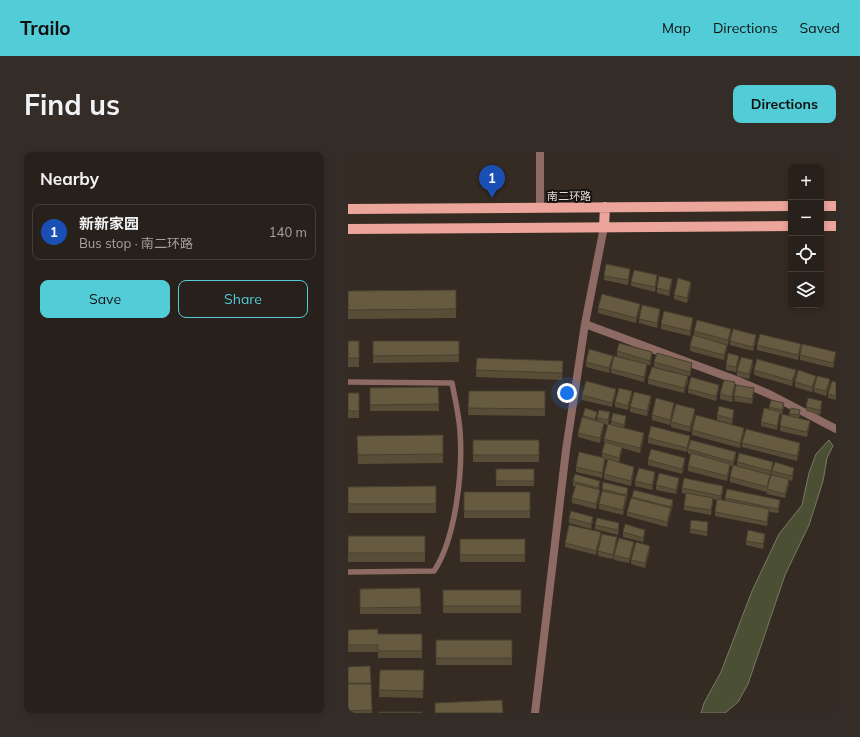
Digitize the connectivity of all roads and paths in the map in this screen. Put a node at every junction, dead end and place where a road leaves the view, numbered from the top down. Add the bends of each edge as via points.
1 (540, 152) edge
2 (788, 206) edge
3 (824, 206) edge
4 (836, 206) edge
5 (605, 207) junction
6 (540, 208) junction
7 (348, 209) edge
8 (788, 226) edge
9 (824, 226) edge
10 (836, 226) edge
11 (604, 227) junction
12 (348, 228) edge
13 (585, 324) junction
14 (348, 382) edge
15 (836, 429) edge
16 (348, 572) edge
17 (535, 713) edge

1 - 6 street
2 - 5 main road, 南二环路
3 - 4 main road
5 - 6 main road, 南二环路
5 - 11 main road
6 - 7 main road, 南二环路
8 - 11 main road
9 - 10 main road
11 - 12 main road
11 - 13 street
13 - 15 street via 736,380
13 - 17 street via 566,450
14 - 16 lane via 452,383 460,430 461,463 453,522 442,559 434,571

